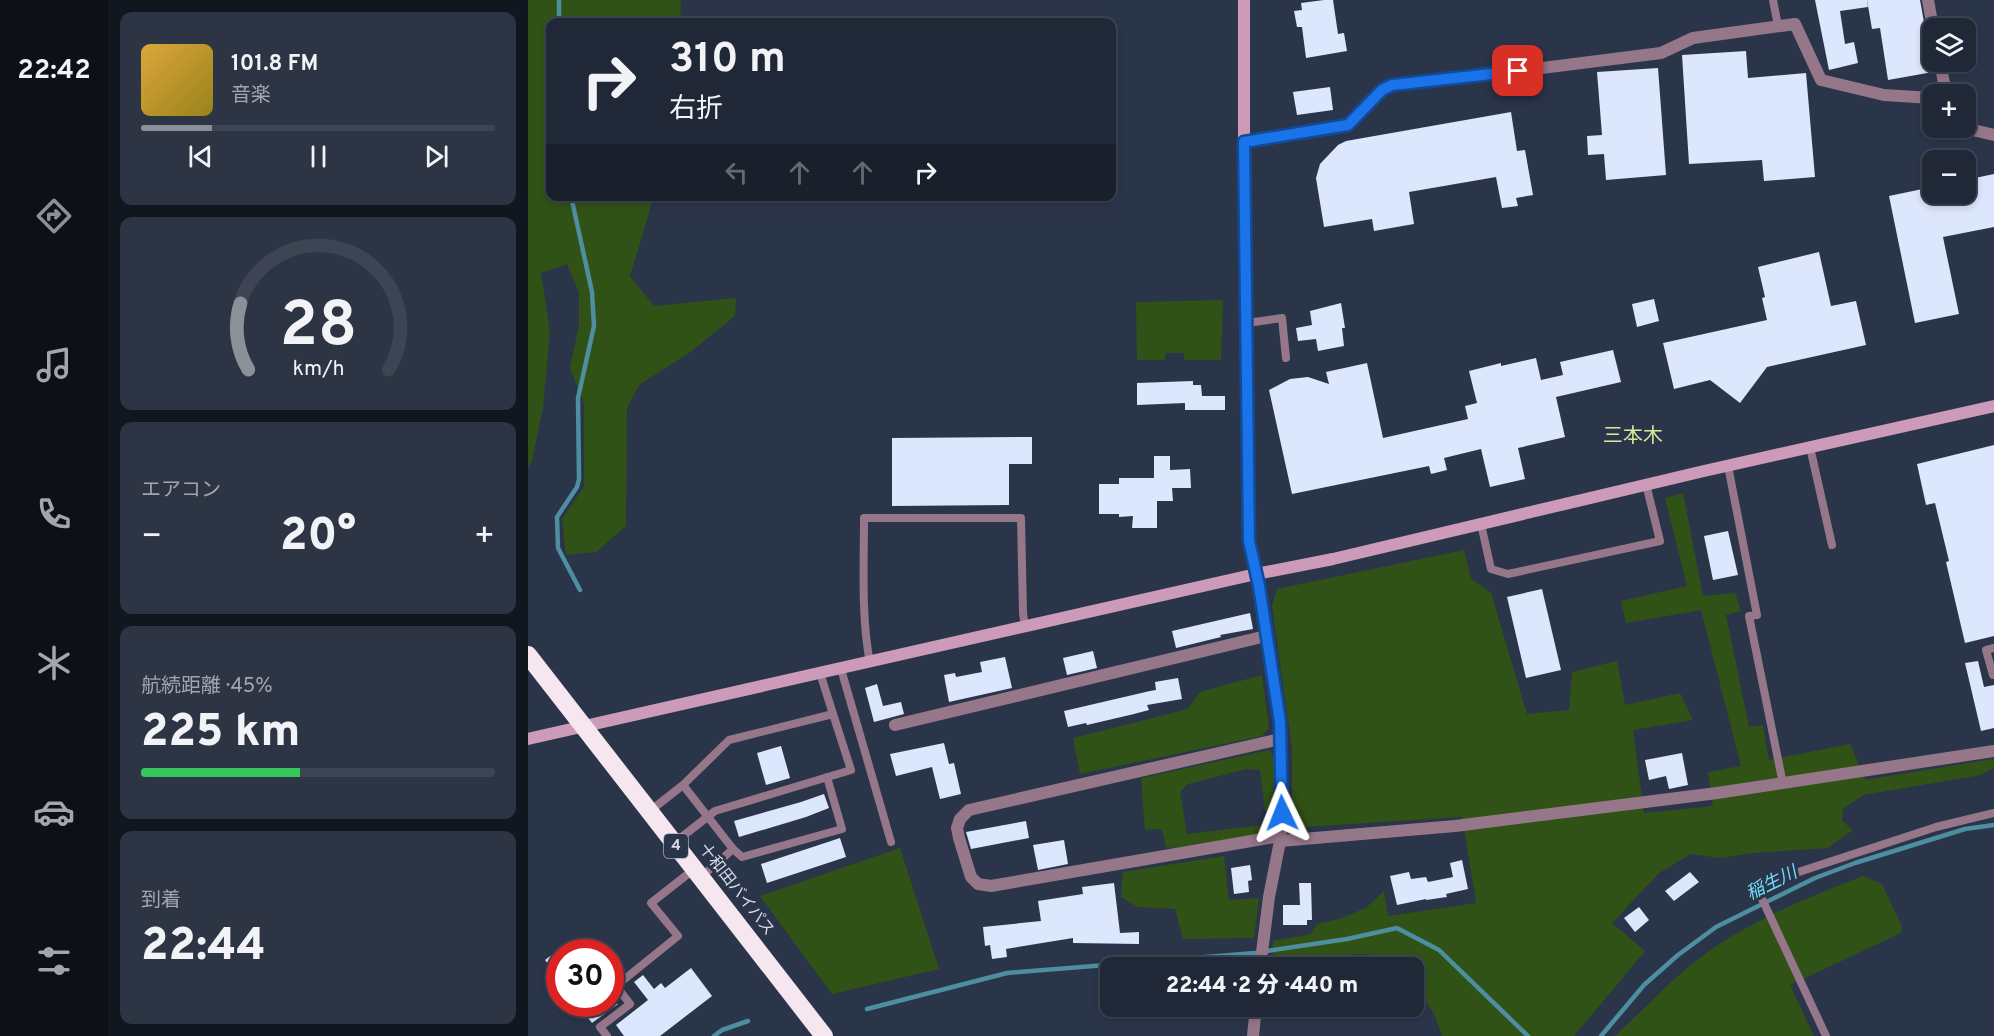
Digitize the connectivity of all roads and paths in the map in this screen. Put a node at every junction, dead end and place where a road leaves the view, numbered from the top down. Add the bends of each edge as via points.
1 (1244, 0) edge
2 (1773, 0) edge
3 (1928, 0) edge
4 (1931, 18) edge
5 (1778, 26) junction
6 (1922, 97) edge
7 (1976, 131) edge
8 (1994, 135) edge
9 (1244, 142) junction
10 (1246, 323) junction
11 (1286, 358) dead end
12 (1994, 406) edge
13 (1810, 447) junction
14 (1728, 466) junction
15 (1646, 484) junction
16 (1480, 524) junction
17 (1832, 544) dead end
18 (1256, 574) junction
19 (1025, 627) junction
20 (1266, 636) junction
21 (1994, 648) edge
22 (528, 655) edge
23 (870, 663) junction
24 (841, 669) junction
25 (820, 673) junction
26 (1993, 675) edge
27 (833, 714) junction
28 (895, 724) dead end
29 (586, 728) junction
30 (528, 739) edge
31 (1281, 739) junction
32 (1994, 751) edge
33 (827, 777) junction
34 (683, 784) junction
35 (1782, 784) junction
36 (650, 812) junction
37 (1994, 813) edge
38 (707, 818) junction
39 (1280, 839) junction
40 (891, 842) dead end
41 (674, 843) junction
42 (733, 849) junction
43 (698, 873) junction
44 (1261, 957) edge
45 (1255, 1017) edge
46 (607, 1036) edge
47 (825, 1036) edge
48 (1252, 1036) edge
49 (1826, 1036) edge

1 - 9 street
2 - 5 lane
3 - 4 street
5 - 6 street via 1795,24 1821,80 1884,95
5 - 9 street via 1693,38 1661,53 1392,85 1382,90 1348,125
7 - 8 street
9 - 10 street
10 - 11 lane via 1282,318
10 - 18 street via 1249,541
12 - 13 street
13 - 14 street
13 - 17 lane
14 - 15 street
14 - 35 lane via 1758,615 1749,616
15 - 16 street
15 - 16 lane via 1660,541 1508,574 1491,569
16 - 18 street via 1333,560
18 - 19 street
18 - 20 street
19 - 23 street
19 - 23 lane via 1021,518 864,518
20 - 28 street
20 - 31 street
21 - 26 lane via 1986,650
22 - 29 highway, 十和田バイパス / 4
23 - 24 street
24 - 25 street
24 - 40 lane
25 - 27 lane
25 - 29 street
27 - 33 lane via 851,770
27 - 34 lane via 729,740
29 - 30 street
29 - 36 highway, 十和田バイパス / 4
31 - 39 street
31 - 39 street via 969,810 957,828 971,877 978,884 991,886
32 - 35 street
33 - 38 lane via 715,810
33 - 42 lane via 842,829 742,857
34 - 36 lane
34 - 38 lane
35 - 39 street via 1455,826
36 - 41 highway, 十和田バイパス / 4
37 - 49 lane via 1936,827 1756,886
38 - 41 lane
38 - 42 lane
39 - 44 street
41 - 43 highway, 十和田バイパス / 4
42 - 43 lane
43 - 46 lane via 651,903 678,936 616,986 630,1004 600,1027
43 - 47 highway, 十和田バイパス / 4
45 - 48 street

